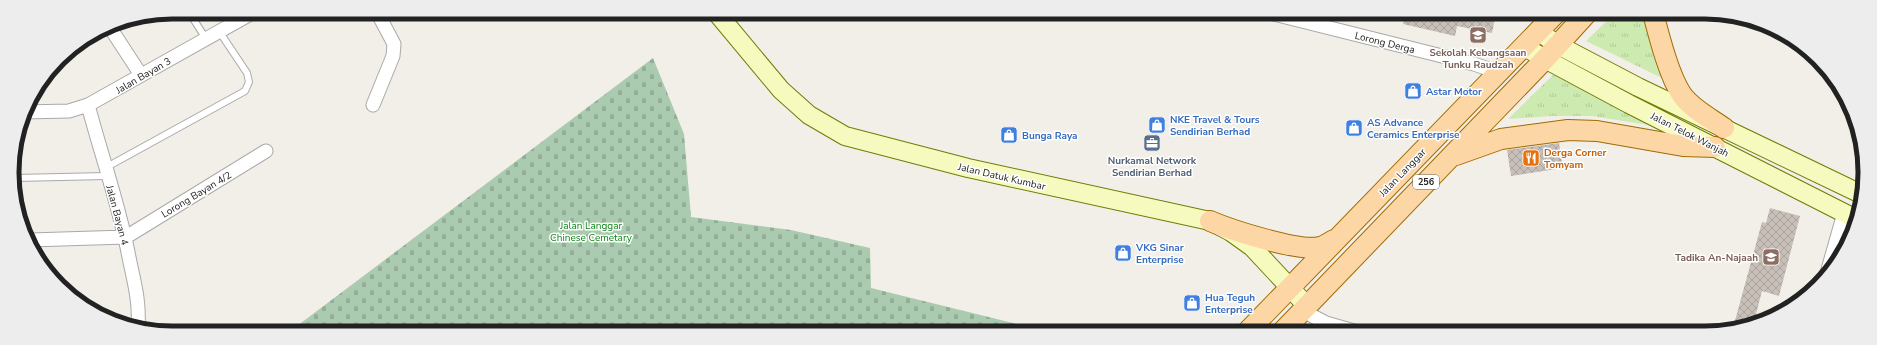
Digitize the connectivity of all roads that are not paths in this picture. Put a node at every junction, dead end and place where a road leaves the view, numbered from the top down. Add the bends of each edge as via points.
1 (193, 19) edge
2 (241, 19) edge
3 (381, 19) edge
4 (722, 19) edge
5 (1294, 19) edge
6 (1551, 19) edge
7 (1581, 19) edge
8 (1655, 19) edge
9 (220, 31) junction
10 (113, 32) edge
11 (1539, 32) junction
12 (206, 39) junction
13 (1525, 47) junction
14 (1551, 52) junction
15 (1500, 73) junction
16 (141, 75) junction
17 (88, 105) junction
18 (373, 105) dead end
19 (32, 112) edge
20 (1724, 128) junction
21 (1715, 147) junction
22 (266, 151) dead end
23 (1448, 159) junction
24 (106, 172) junction
25 (19, 178) edge
26 (1857, 192) edge
27 (1850, 216) edge
28 (1210, 221) junction
29 (126, 237) junction
30 (35, 240) edge
31 (1336, 240) junction
32 (1836, 251) edge
33 (1291, 288) junction
34 (1305, 308) junction
35 (138, 322) edge
36 (1253, 326) edge
37 (1288, 326) edge
38 (1337, 326) edge

1 - 12 lane
2 - 9 street, Jalan Bayan 3
3 - 18 street via 394,44 392,56
4 - 28 main road, Jalan Datuk Kumbar via 782,90 809,115 845,136 968,168
5 - 15 street, Lorong Derga via 1474,64
6 - 11 main road, Jalan Langgar / 256
7 - 14 main road, 256
8 - 20 main road via 1663,50 1682,95
9 - 12 street, Jalan Bayan 3
9 - 24 lane via 247,73 249,82 245,91
10 - 16 street
11 - 13 main road, Jalan Langgar / 256
11 - 14 main road, Jalan Telok Wanjah
12 - 16 street, Jalan Bayan 3
13 - 14 main road, Jalan Telok Wanjah
13 - 15 main road, Jalan Langgar / 256
14 - 20 main road, Jalan Telok Wanjah via 1638,87
14 - 21 main road, Jalan Telok Wanjah
14 - 23 main road, 256
15 - 31 main road, Jalan Langgar / 256
16 - 17 street, Jalan Bayan 3
17 - 19 street, Jalan Bayan 3 via 69,111
17 - 24 street, Jalan Bayan 4
20 - 26 main road, Jalan Telok Wanjah
21 - 23 main road via 1683,146 1597,131 1568,130 1501,139
21 - 27 main road, Jalan Telok Wanjah
22 - 29 street, Lorong Bayan 4/2
23 - 34 main road, 256
24 - 25 lane
24 - 29 street, Jalan Bayan 4
27 - 32 street
28 - 31 main road via 1238,232 1298,246 1320,247
28 - 33 main road, Jalan Datuk Kumbar via 1252,247
29 - 30 street
29 - 35 street, Jalan Bayan 4 via 139,300
31 - 33 main road, Jalan Langgar / 256
33 - 34 main road, Jalan Datuk Kumbar
33 - 36 main road, Jalan Langgar / 256
34 - 37 main road, 256
34 - 38 street via 1326,323

